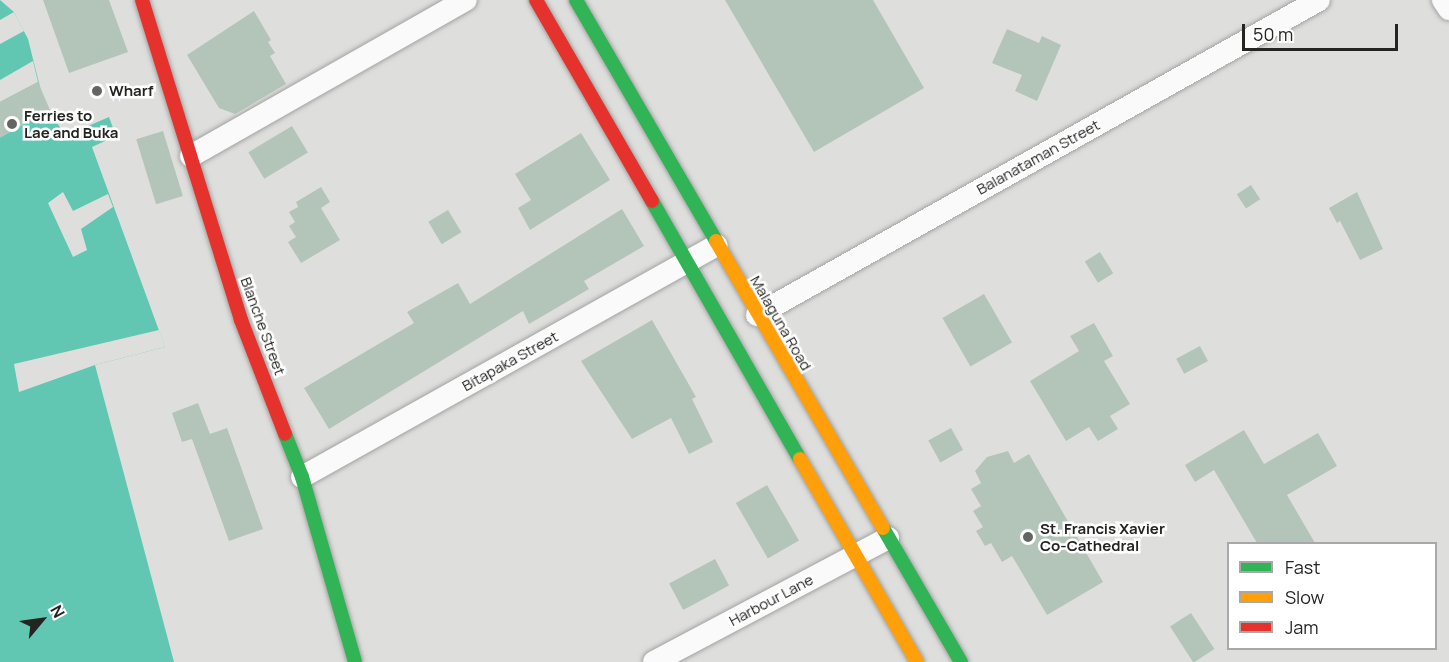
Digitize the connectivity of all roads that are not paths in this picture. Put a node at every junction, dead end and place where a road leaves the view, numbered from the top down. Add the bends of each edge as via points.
1 (142, 0) edge
2 (466, 0) edge
3 (536, 0) edge
4 (576, 0) edge
5 (1319, 0) edge
6 (1443, 0) edge
7 (1449, 9) edge
8 (192, 156) junction
9 (717, 245) junction
10 (688, 262) junction
11 (757, 315) junction
12 (302, 477) junction
13 (888, 538) junction
14 (854, 556) junction
15 (355, 662) edge
16 (654, 662) edge
17 (917, 662) edge
18 (961, 662) edge

1 - 8 street, Blanche Street
2 - 8 street
3 - 10 street
4 - 9 street, Malaguna Road
5 - 11 street, Balanataman Street
6 - 7 street
8 - 12 street, Blanche Street via 241,320
9 - 10 street, Bitapaka Street
9 - 11 street, Malaguna Road
10 - 12 street, Bitapaka Street
10 - 14 street
11 - 13 street, Malaguna Road
12 - 15 street, Blanche Street
13 - 14 street, Harbour Lane
13 - 18 street, Malaguna Road
14 - 16 street, Harbour Lane
14 - 17 street

